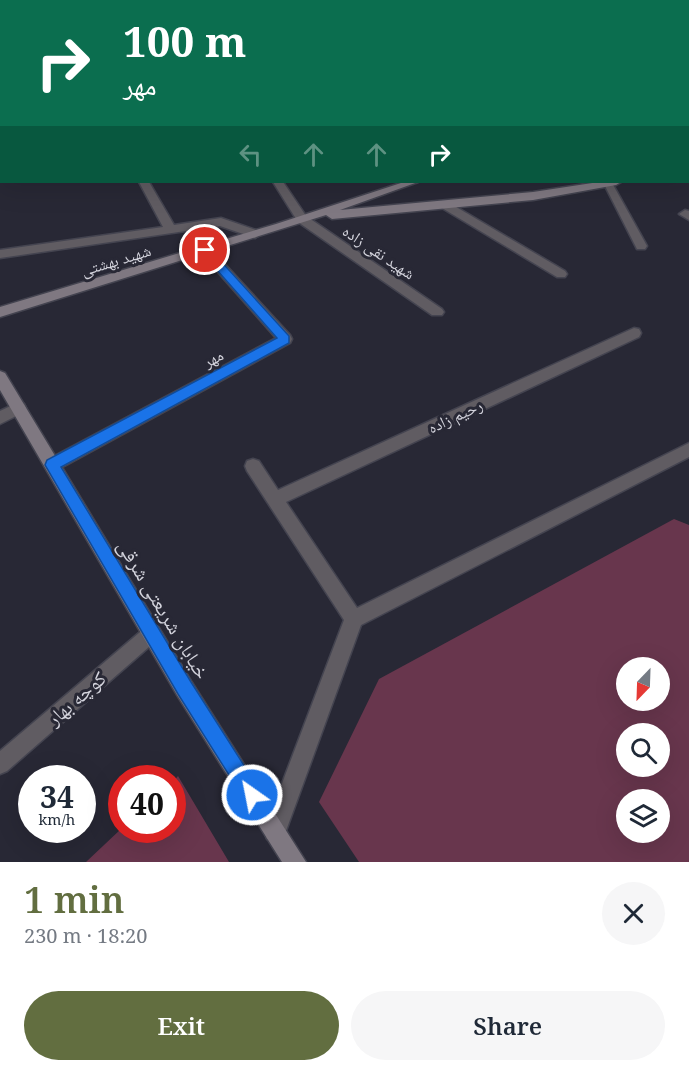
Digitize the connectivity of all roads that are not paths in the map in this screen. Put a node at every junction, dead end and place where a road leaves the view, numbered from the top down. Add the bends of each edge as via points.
1 (145, 183) edge
2 (279, 183) edge
3 (410, 183) edge
4 (605, 183) edge
5 (611, 183) edge
6 (446, 205) junction
7 (305, 218) junction
8 (170, 229) junction
9 (255, 234) junction
10 (641, 246) dead end
11 (205, 250) junction
12 (0, 254) edge
13 (561, 274) dead end
14 (0, 312) edge
15 (437, 312) dead end
16 (634, 333) dead end
17 (0, 377) edge
18 (19, 408) junction
19 (0, 418) edge
20 (689, 450) edge
21 (52, 465) junction
22 (253, 466) dead end
23 (275, 499) junction
24 (354, 620) junction
25 (152, 633) junction
26 (0, 764) edge
27 (275, 831) junction
28 (295, 862) edge

1 - 8 street
2 - 7 street
3 - 7 street, شهید بهشتی
4 - 6 street
5 - 10 street
6 - 7 street
6 - 13 street
7 - 9 street, شهید بهشتی
7 - 15 street, شهید نقی زاده
8 - 9 street via 221,222
8 - 12 street
9 - 11 street, شهید بهشتی
11 - 14 street, شهید بهشتی
11 - 21 street, مهر via 285,339
16 - 23 street, رحیم زاده
17 - 18 street, خیابان شریعتی شرقی
18 - 19 street
18 - 21 street, خیابان شریعتی شرقی
20 - 24 street
21 - 25 street, خیابان شریعتی شرقی
22 - 23 street
23 - 24 street
24 - 27 street
25 - 26 street, کوچه بهار
25 - 27 street, خیابان شریعتی شرقی
27 - 28 street, خیابان شریعتی شرقی

